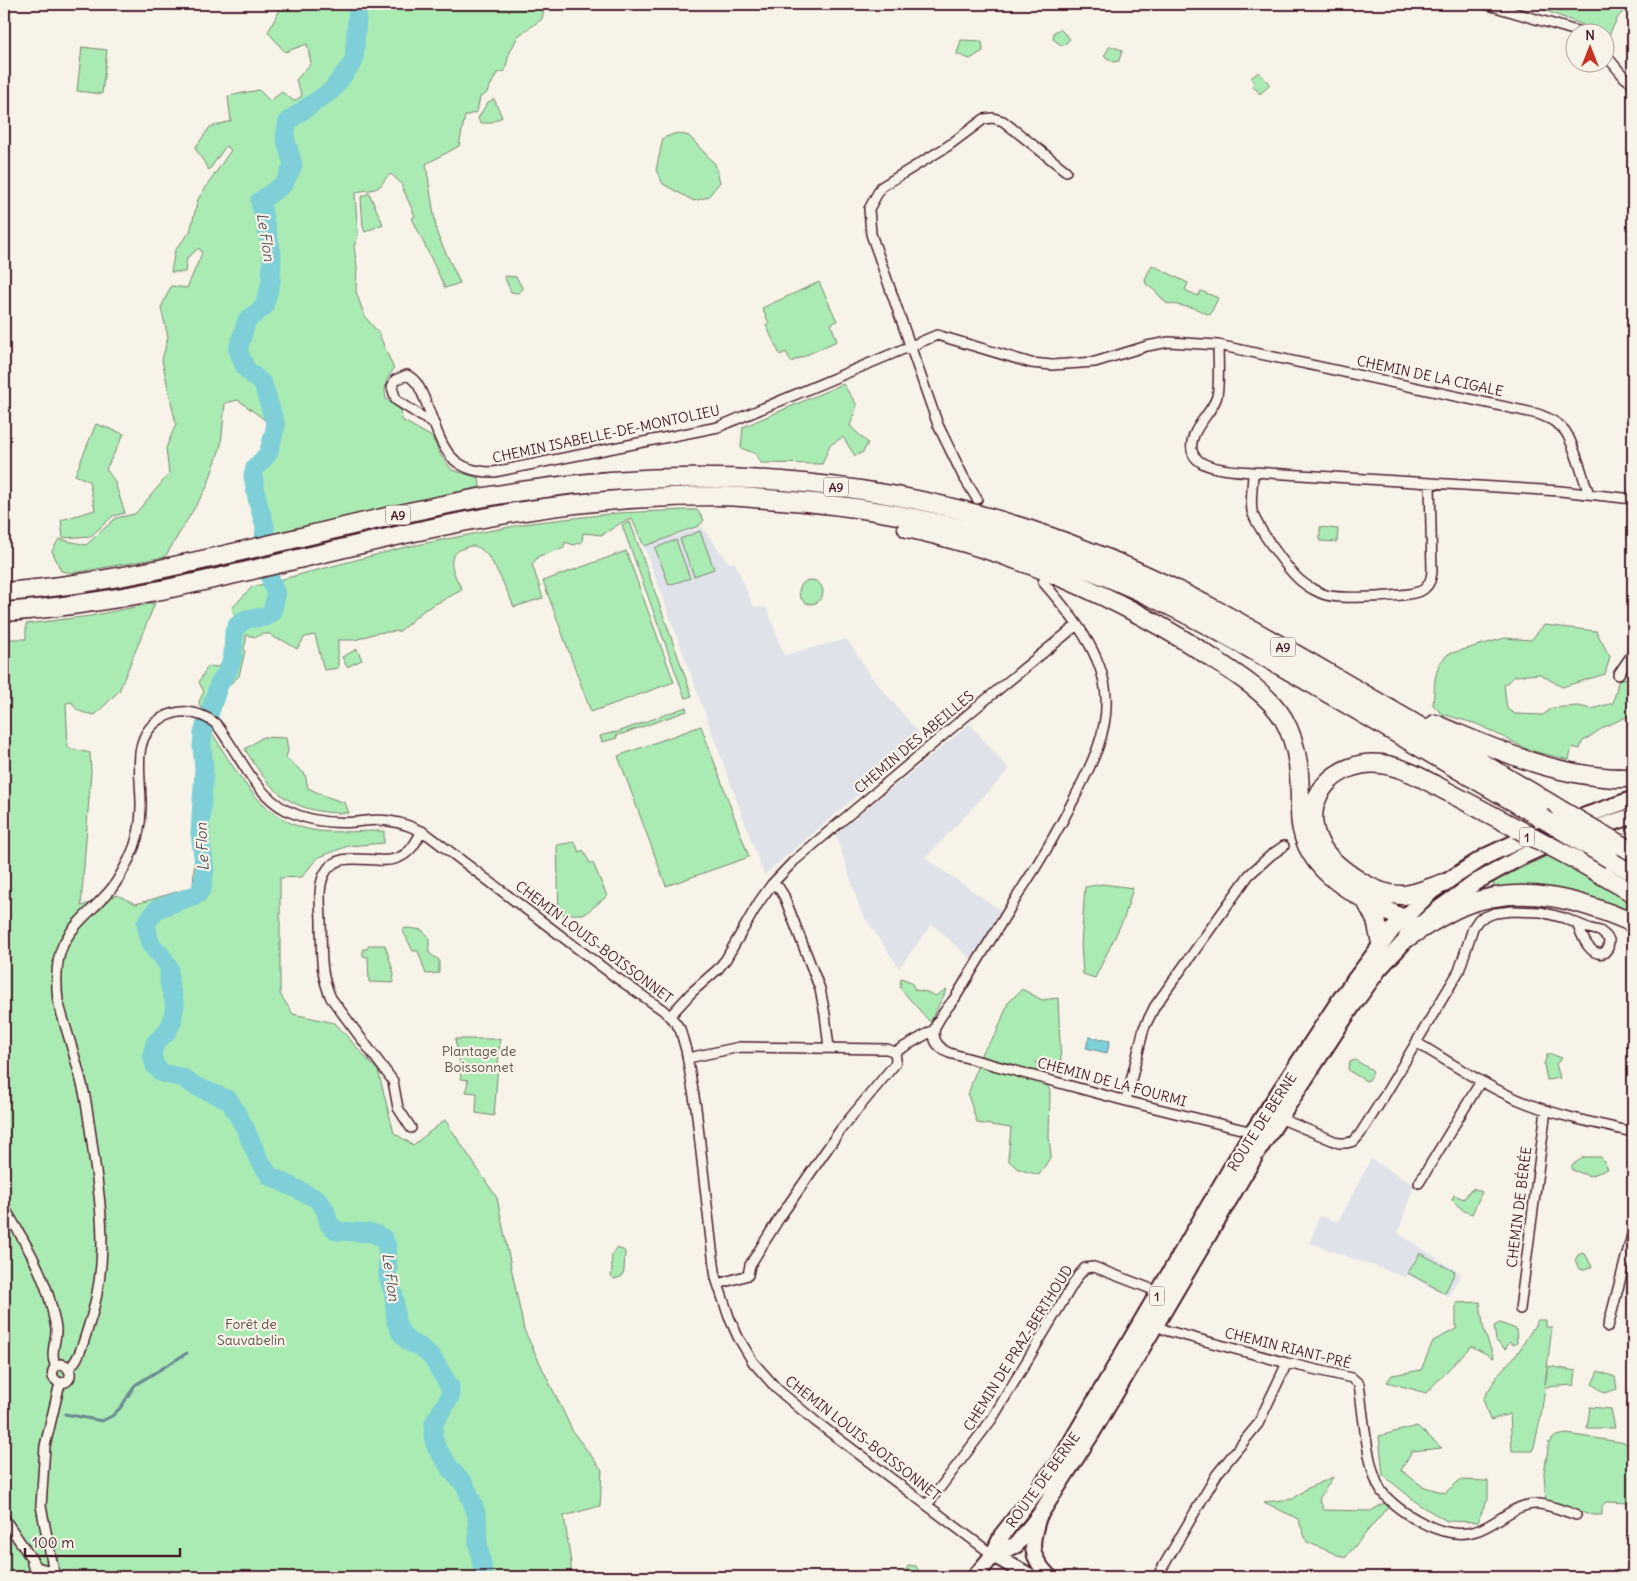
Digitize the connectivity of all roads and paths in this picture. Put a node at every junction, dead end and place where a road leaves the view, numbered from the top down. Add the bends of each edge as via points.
1 (1485, 4) edge
2 (1564, 27) edge
3 (1614, 65) edge
4 (1633, 84) edge
5 (1066, 171) dead end
6 (910, 345) junction
7 (1218, 345) junction
8 (435, 425) junction
9 (1253, 472) junction
10 (1430, 484) junction
11 (1589, 494) junction
12 (1633, 498) edge
13 (723, 499) junction
14 (978, 499) dead end
15 (1044, 582) dead end
16 (4, 592) edge
17 (4, 612) edge
18 (1077, 625) junction
19 (1633, 653) edge
20 (1618, 675) dead end
21 (1370, 697) junction
22 (1633, 778) edge
23 (1633, 799) edge
24 (1566, 808) junction
25 (1633, 816) edge
26 (422, 831) junction
27 (1633, 838) edge
28 (1284, 846) dead end
29 (1633, 852) edge
30 (1633, 872) edge
31 (1444, 883) junction
32 (772, 884) junction
33 (1633, 893) edge
34 (1365, 899) junction
35 (1633, 923) edge
36 (1577, 924) dead end
37 (1410, 927) junction
38 (1381, 943) junction
39 (670, 1016) junction
40 (934, 1030) junction
41 (1418, 1043) junction
42 (829, 1048) junction
43 (895, 1052) junction
44 (688, 1058) junction
45 (1482, 1081) junction
46 (1126, 1101) junction
47 (1546, 1110) junction
48 (1274, 1116) junction
49 (411, 1128) dead end
50 (1254, 1132) junction
51 (1633, 1132) edge
52 (1269, 1136) junction
53 (1419, 1183) dead end
54 (4, 1207) edge
55 (1633, 1231) edge
56 (718, 1284) junction
57 (1159, 1292) junction
58 (1520, 1309) dead end
59 (1155, 1326) junction
60 (1608, 1327) dead end
61 (1288, 1363) junction
62 (56, 1366) junction
63 (69, 1368) junction
64 (60, 1383) junction
65 (927, 1505) junction
66 (1576, 1515) dead end
67 (1039, 1516) junction
68 (4, 1518) edge
69 (24, 1550) junction
70 (993, 1555) junction
71 (54, 1575) edge
72 (38, 1577) edge
73 (975, 1577) edge
74 (1032, 1577) edge
75 (1050, 1577) edge
76 (1157, 1577) edge

1 - 2 street
3 - 4 street
5 - 6 street via 1003,122 992,118 984,119 948,146 881,187 869,209 871,234
6 - 7 street, CHEMIN DE LA CIGALE via 937,335 1031,364 1052,365 1095,362 1170,342
6 - 8 street, CHEMIN ISABELLE-DE-MONTOLIEU via 718,427 494,472 467,469 455,462 446,452
6 - 14 street via 944,439
7 - 9 street via 1217,398 1194,434 1193,454 1211,467
7 - 11 street, CHEMIN DE LA CIGALE via 1538,414 1553,420 1569,439
8 - 8 street, CHEMIN ISABELLE-DE-MONTOLIEU via 416,380 407,375 395,380 392,387 396,400
9 - 10 street
9 - 10 street via 1252,509 1255,519 1290,570 1303,583 1326,595 1348,598 1413,594 1430,582
10 - 11 street
11 - 12 street
13 - 17 highway, A9 via 654,498 575,504 483,518 185,585 77,604
13 - 30 highway, A9, bridge via 831,504 915,518 1000,539 1082,567 1161,601 1213,628
13 - 34 highway via 857,518 969,544 1084,588 1195,647 1255,688 1280,713 1298,755 1301,824 1308,848 1328,874
15 - 18 street
16 - 21 highway, A9 via 76,584 190,564 407,513 572,484 723,477 802,483 889,495 967,512 1088,550 1169,585
18 - 32 street, CHEMIN DES ABEILLES via 894,776 794,861
18 - 40 street via 1099,667 1106,696 1104,725 1095,758 1042,859
19 - 20 street
21 - 22 highway via 1543,766 1588,776
21 - 24 highway, A9
23 - 31 main road, ROUTE DE BERNE / 1 via 1519,840 1486,856
24 - 27 highway
24 - 29 highway, A9, bridge
25 - 37 main road, ROUTE DE BERNE / 1 via 1556,841 1516,859 1464,889
26 - 39 street, CHEMIN LOUIS-BOISSONNET
26 - 49 street via 411,850 399,858 335,862 325,872 321,886 325,985 393,1082 398,1108
26 - 63 street, CHEMIN LOUIS-BOISSONNET via 388,821 319,821 283,808 259,788 214,723 194,714 179,712 168,715 152,725 142,738 140,827 135,844 112,888 63,945 59,957 58,1001 85,1097 103,1244 102,1271 92,1316 80,1350
28 - 46 street via 1249,875 1155,1006 1144,1028
31 - 33 highway, bridge via 1404,895 1387,894 1354,878 1333,862 1319,843 1313,819 1318,796 1327,782 1353,766 1392,766 1518,829
31 - 37 main road, ROUTE DE BERNE / 1 via 1420,901
32 - 39 street, CHEMIN DES ABEILLES via 726,959
32 - 42 street via 784,896 820,990
34 - 37 highway
34 - 38 highway via 1376,920
35 - 37 highway via 1571,900 1515,895 1485,899
36 - 41 street via 1541,912 1512,910 1480,919 1472,928 1459,971
37 - 38 main road, ROUTE DE BERNE / 1
37 - 48 main road, ROUTE DE BERNE / 1
38 - 48 main road, ROUTE DE BERNE / 1 via 1341,998
39 - 44 street, CHEMIN LOUIS-BOISSONNET via 680,1029
40 - 43 street
40 - 46 street, CHEMIN DE LA FOURMI via 936,1042 949,1053
41 - 45 street
41 - 48 street via 1354,1141 1339,1143
42 - 43 street via 887,1049
42 - 44 street via 740,1047
43 - 56 street via 895,1064 841,1129 780,1218 750,1266 748,1275
44 - 56 street, CHEMIN LOUIS-BOISSONNET
45 - 47 street
45 - 53 street
46 - 50 street, CHEMIN DE LA FOURMI
47 - 51 street
47 - 58 street, CHEMIN DE BÉRÉE
48 - 50 main road, ROUTE DE BERNE / 1
48 - 52 main road, ROUTE DE BERNE / 1
50 - 52 street, CHEMIN DE LA FOURMI
50 - 57 main road, ROUTE DE BERNE / 1
52 - 59 main road, ROUTE DE BERNE / 1
54 - 62 street via 26,1244 51,1306 56,1328 53,1361
55 - 60 street
56 - 65 street, CHEMIN LOUIS-BOISSONNET via 738,1337 753,1362 777,1389
57 - 65 street, CHEMIN DE PRAZ-BERTHOUD via 1094,1267 1085,1268 992,1419
57 - 70 main road, ROUTE DE BERNE / 1 via 1060,1461 1002,1535
59 - 61 street, CHEMIN RIANT-PRÉ
59 - 67 main road, ROUTE DE BERNE / 1
61 - 66 street, CHEMIN RIANT-PRÉ via 1352,1378 1358,1384 1374,1477 1382,1492 1416,1519 1452,1534 1476,1532 1525,1506 1538,1504
61 - 76 street via 1258,1424 1217,1474
62 - 63 street via 60,1364
62 - 64 street via 52,1376
63 - 64 street via 69,1379
64 - 71 street via 45,1446 41,1485 41,1506
65 - 70 street, CHEMIN LOUIS-BOISSONNET
67 - 70 main road, ROUTE DE BERNE / 1 via 1016,1545
67 - 75 main road via 1032,1552
68 - 69 street
69 - 71 street via 37,1567
69 - 72 street
70 - 73 main road, ROUTE DE BERNE / 1
70 - 74 main road

